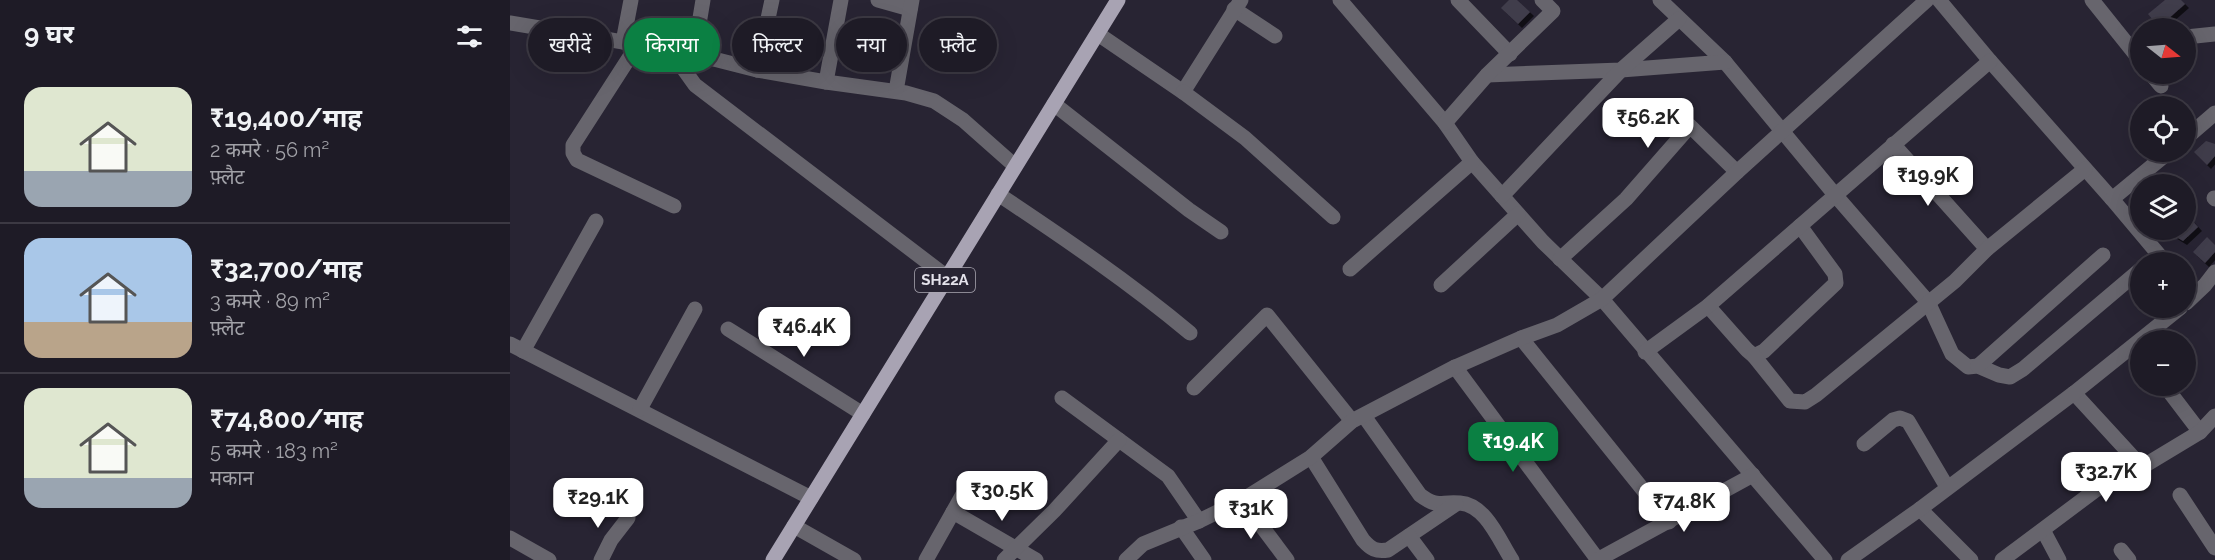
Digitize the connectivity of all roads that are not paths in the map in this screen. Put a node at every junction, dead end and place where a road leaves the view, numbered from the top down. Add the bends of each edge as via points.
1 (631, 0) edge
2 (703, 0) edge
3 (772, 0) edge
4 (841, 0) edge
5 (878, 0) edge
6 (1340, 0) edge
7 (1458, 0) edge
8 (1542, 0) edge
9 (1660, 0) edge
10 (1927, 0) edge
11 (1939, 0) edge
12 (2092, 0) edge
13 (1114, 2) edge
14 (911, 4) edge
15 (1238, 4) edge
16 (1558, 6) edge
17 (631, 18) edge
18 (700, 18) edge
19 (768, 18) edge
20 (1679, 19) junction
21 (510, 23) edge
22 (1098, 34) junction
23 (2215, 34) edge
24 (1275, 36) dead end
25 (2196, 36) edge
26 (2130, 39) edge
27 (624, 42) edge
28 (1510, 54) junction
29 (624, 55) edge
30 (1989, 61) junction
31 (1725, 62) junction
32 (1621, 70) junction
33 (686, 72) edge
34 (768, 72) edge
35 (1487, 75) junction
36 (826, 82) junction
37 (896, 91) junction
38 (1183, 92) junction
39 (1054, 104) junction
40 (2215, 113) edge
41 (1445, 123) junction
42 (2196, 129) edge
43 (1782, 132) junction
44 (1893, 144) junction
45 (1472, 162) junction
46 (2157, 162) edge
47 (1015, 166) junction
48 (2085, 169) junction
49 (1737, 172) junction
50 (998, 194) junction
51 (1502, 196) junction
52 (1836, 196) junction
53 (2112, 199) junction
54 (674, 206) dead end
55 (1518, 214) junction
56 (1333, 218) dead end
57 (596, 221) dead end
58 (1800, 226) junction
59 (1221, 232) dead end
60 (1987, 249) junction
61 (2157, 252) edge
62 (2103, 255) dead end
63 (1560, 259) junction
64 (1350, 269) dead end
65 (2215, 272) edge
66 (947, 277) junction
67 (2130, 278) edge
68 (1441, 285) dead end
69 (2196, 294) edge
70 (1602, 298) junction
71 (1928, 302) junction
72 (1708, 306) junction
73 (695, 309) dead end
74 (2170, 318) edge
75 (728, 329) dead end
76 (2157, 330) edge
77 (1190, 333) dead end
78 (1521, 338) junction
79 (517, 347) edge
80 (1646, 352) junction
81 (2130, 354) edge
82 (1755, 356) junction
83 (1978, 366) junction
84 (1455, 367) junction
85 (1194, 388) dead end
86 (2074, 393) junction
87 (2173, 396) edge
88 (1062, 398) dead end
89 (640, 409) junction
90 (863, 414) junction
91 (2215, 417) edge
92 (1358, 418) junction
93 (2200, 432) junction
94 (1119, 440) junction
95 (1864, 444) dead end
96 (1311, 457) junction
97 (2142, 467) junction
98 (1753, 475) junction
99 (970, 480) dead end
100 (1947, 488) junction
101 (2180, 495) dead end
102 (811, 498) junction
103 (1242, 500) junction
104 (1458, 502) junction
105 (1920, 509) junction
106 (953, 512) junction
107 (628, 518) dead end
108 (1199, 521) junction
109 (1669, 522) junction
110 (794, 526) junction
111 (1181, 527) junction
112 (2043, 530) junction
113 (1409, 536) junction
114 (510, 538) edge
115 (1618, 548) junction
116 (2215, 548) edge
117 (1016, 549) junction
118 (549, 560) edge
119 (601, 560) edge
120 (773, 560) edge
121 (854, 560) edge
122 (926, 560) edge
123 (1004, 560) edge
124 (1036, 560) edge
125 (1126, 560) edge
126 (1204, 560) edge
127 (1287, 560) edge
128 (1427, 560) edge
129 (1512, 560) edge
130 (1597, 560) edge
131 (1628, 560) edge
132 (1825, 560) edge
133 (1848, 560) edge
134 (1971, 560) edge
135 (2002, 560) edge
136 (2059, 560) edge

1 - 17 street
2 - 18 street
3 - 19 street
4 - 36 street
5 - 14 street
6 - 41 street
7 - 28 street
8 - 16 street
9 - 20 street
10 - 43 street
11 - 30 street
12 - 26 street
13 - 22 main road, SH22A
14 - 37 street
15 - 24 street
15 - 38 street
16 - 28 street
20 - 31 street
20 - 32 street
21 - 27 street
22 - 38 street
22 - 39 main road, SH22A
23 - 25 street
28 - 35 street
29 - 54 street via 573,144 573,153 577,160
30 - 44 street
30 - 48 street
31 - 32 street
31 - 43 street
32 - 35 street
32 - 51 street
33 - 66 street via 695,85
34 - 36 street
35 - 41 street
36 - 37 street
37 - 47 street via 934,101 963,120
38 - 56 street via 1245,138
39 - 47 main road, SH22A
39 - 59 street
40 - 42 street
41 - 45 street
43 - 49 street
43 - 52 street
44 - 52 street
44 - 60 street
45 - 51 street
45 - 64 street
46 - 53 street
47 - 50 main road, SH22A
48 - 53 street
48 - 60 street
49 - 63 street via 1690,126 1626,199
49 - 70 street
50 - 66 main road, SH22A
50 - 77 street via 1093,258
51 - 55 street
52 - 58 street
52 - 71 street
53 - 61 street
55 - 63 street
55 - 68 street
57 - 79 street
58 - 72 street
58 - 82 street via 1835,274 1836,283
60 - 71 street
62 - 83 street
63 - 70 street
65 - 69 street
66 - 90 main road, SH22A
67 - 83 street via 2010,377
70 - 78 street via 1557,325
70 - 80 street
71 - 82 street via 1805,402 1790,401
71 - 83 street via 1952,354 1968,367
72 - 80 street
72 - 82 street
73 - 89 street
74 - 76 street
75 - 90 street
78 - 84 street
78 - 109 street
79 - 89 street
80 - 98 street
81 - 86 street
84 - 92 street
84 - 130 street
85 - 92 street via 1267,315
86 - 97 street
86 - 100 street
87 - 93 street
88 - 94 street
89 - 102 street
90 - 102 main road, SH22A
91 - 93 street
92 - 96 street
92 - 104 street via 1420,495 1432,503
93 - 97 street
94 - 108 street via 1168,476
94 - 117 street
95 - 100 street via 1893,420 1908,422
96 - 103 street
96 - 113 street via 1371,549 1388,550
97 - 112 street via 2097,489
98 - 109 street
98 - 132 street
99 - 106 street
100 - 105 street
101 - 116 street
102 - 110 main road, SH22A
103 - 108 street
103 - 127 street
104 - 113 street
104 - 129 street via 1472,505 1485,517
105 - 133 street
105 - 134 street
106 - 117 street
106 - 122 street
107 - 119 street
108 - 111 street
109 - 115 street
110 - 120 main road, SH22A
110 - 121 street
111 - 125 street via 1143,544
111 - 126 street
112 - 135 street
112 - 136 street
113 - 128 street
114 - 118 street
115 - 130 street
115 - 131 street
117 - 123 street
117 - 124 street

